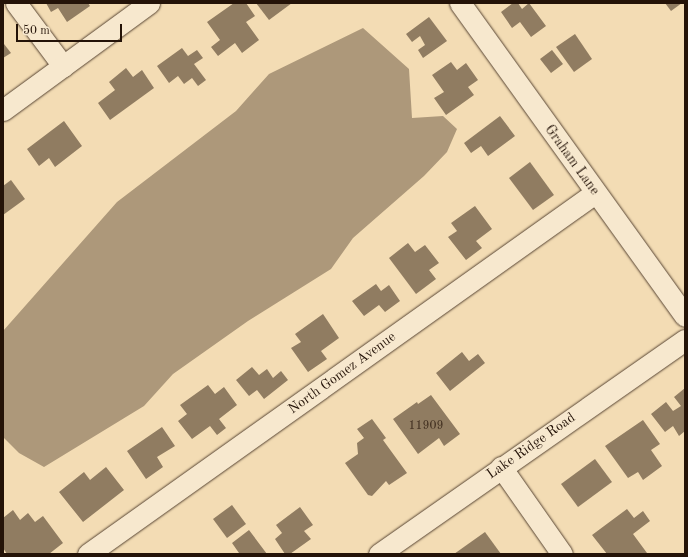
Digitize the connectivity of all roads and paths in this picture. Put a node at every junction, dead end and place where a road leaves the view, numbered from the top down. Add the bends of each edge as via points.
1 (16, 3) edge
2 (148, 3) edge
3 (460, 3) edge
4 (63, 66) junction
5 (3, 110) edge
6 (595, 193) junction
7 (685, 316) edge
8 (685, 340) edge
9 (501, 466) junction
10 (88, 554) edge
11 (379, 554) edge
12 (562, 554) edge

1 - 4 street
2 - 4 street
3 - 6 street, Graham Lane
4 - 5 street
6 - 7 street, Graham Lane
6 - 10 street, North Gomez Avenue
8 - 9 street, Lake Ridge Road
9 - 11 street, Lake Ridge Road
9 - 12 street

